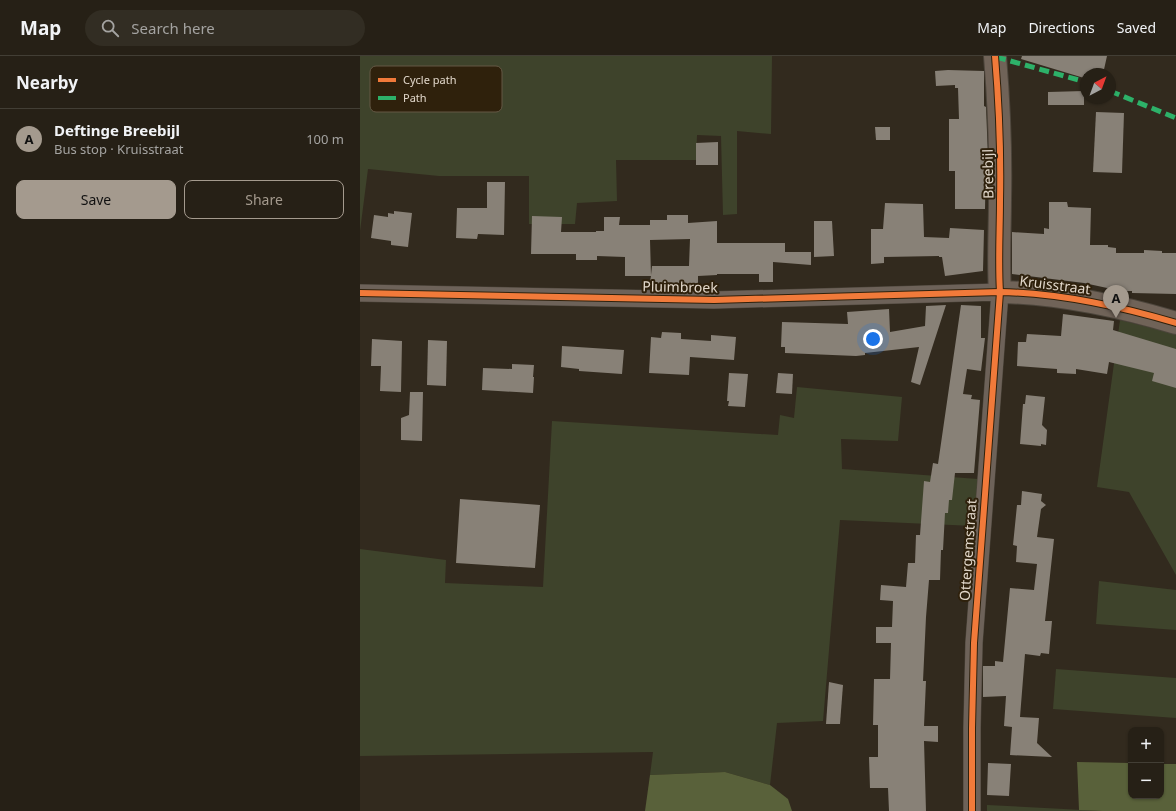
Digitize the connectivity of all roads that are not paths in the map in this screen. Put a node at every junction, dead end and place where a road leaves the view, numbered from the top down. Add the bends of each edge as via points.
1 (996, 56) edge
2 (1000, 292) junction
3 (360, 293) edge
4 (360, 300) edge
5 (1176, 323) edge
6 (972, 811) edge

1 - 2 street, Breebijl via 999,98
2 - 3 street, Pluimbroek via 714,300
2 - 5 street, Kruisstraat via 1028,292 1119,307
2 - 6 street, Ottergemstraat via 974,643
3 - 4 street, Pluimbroek

